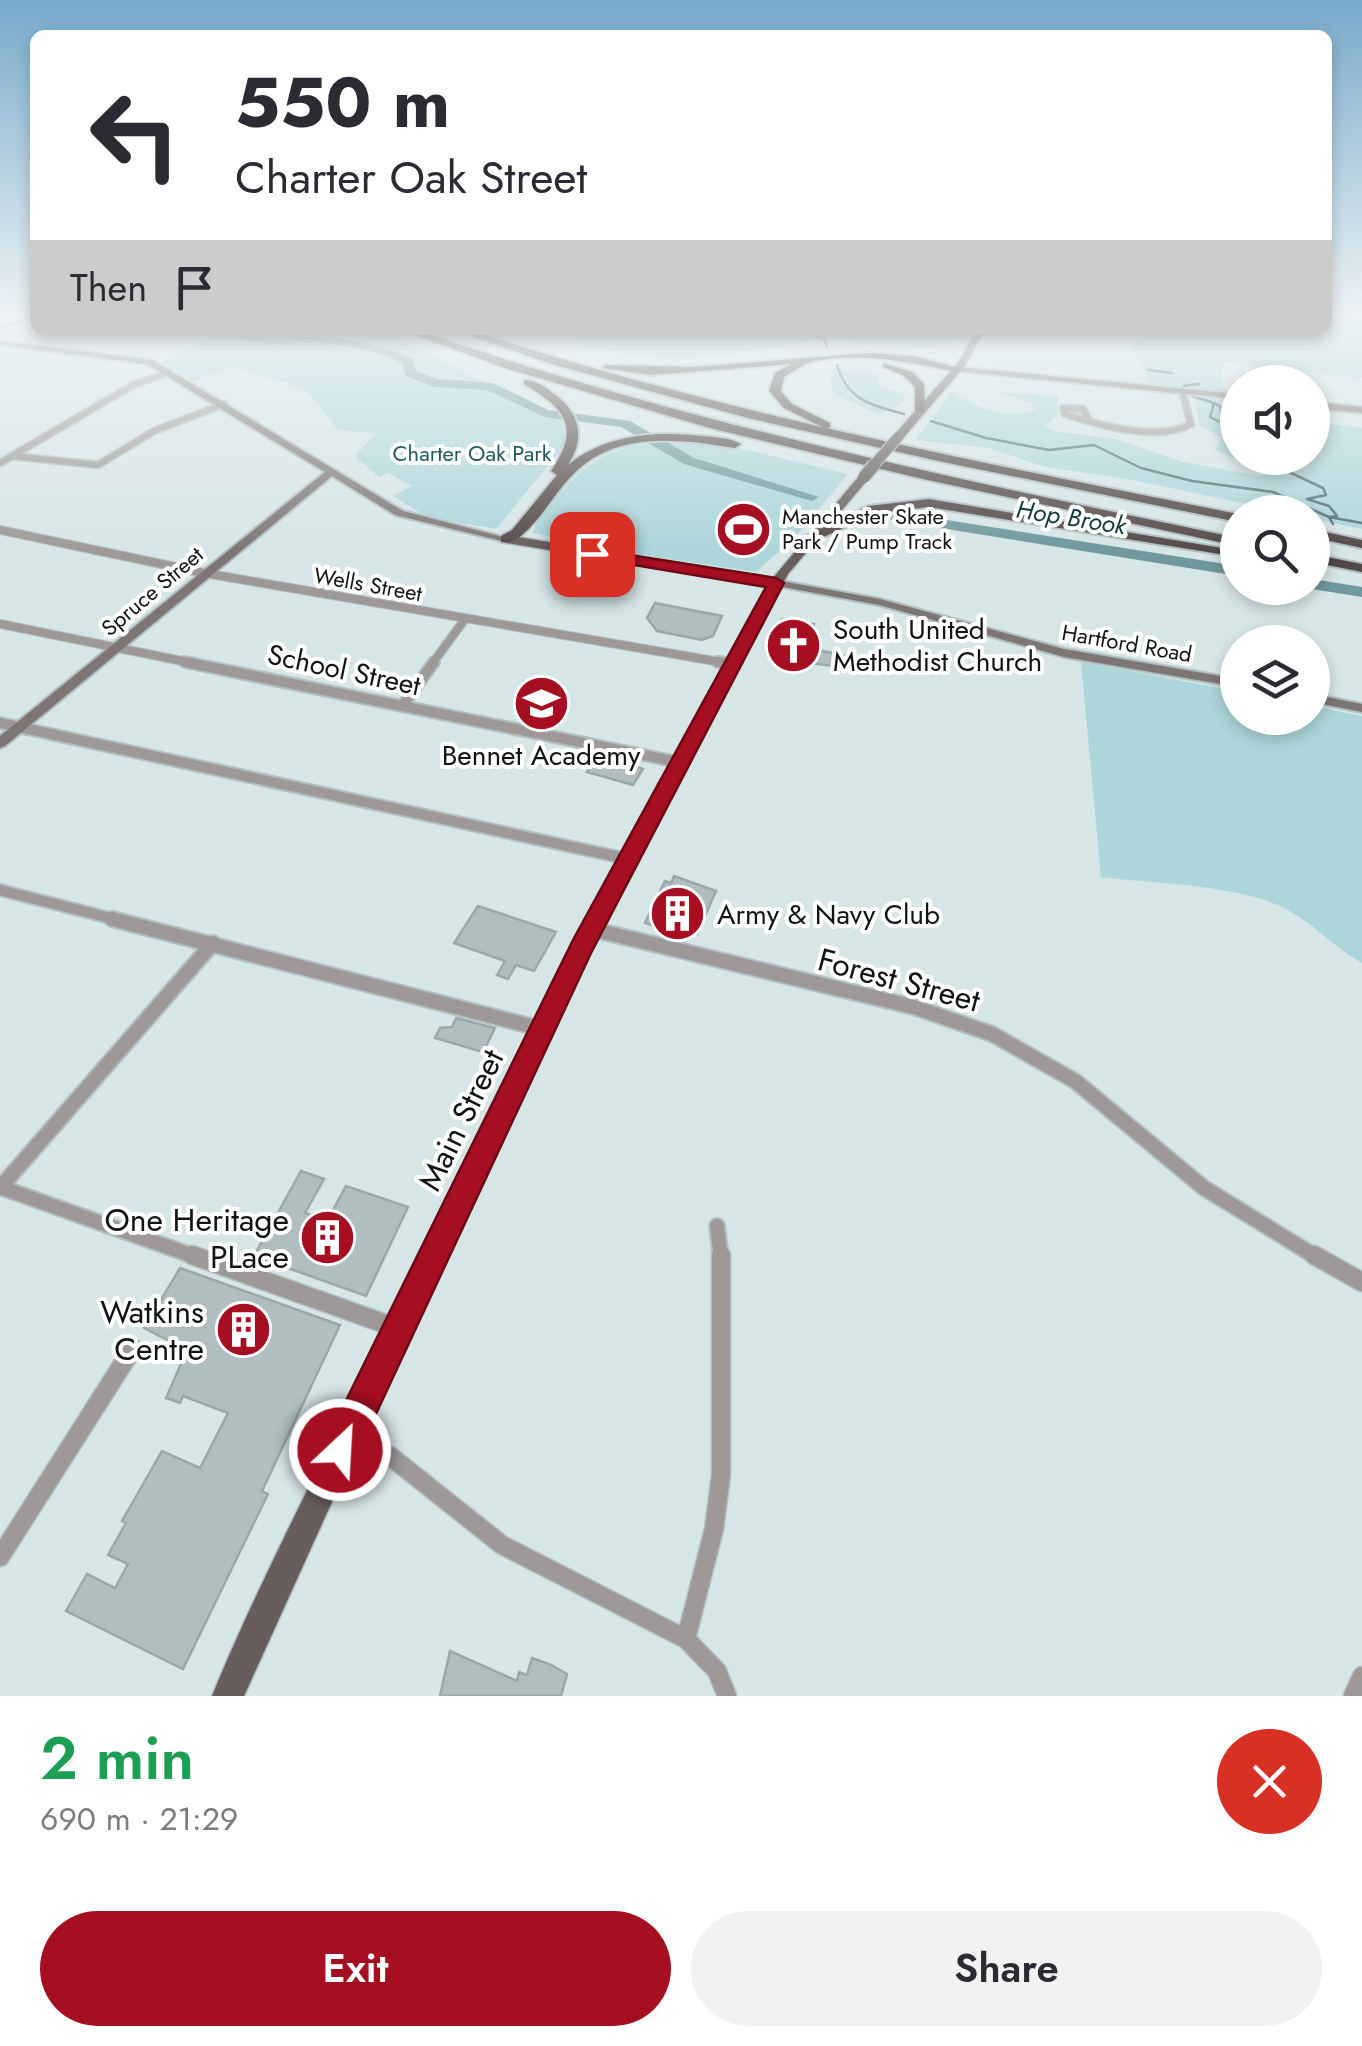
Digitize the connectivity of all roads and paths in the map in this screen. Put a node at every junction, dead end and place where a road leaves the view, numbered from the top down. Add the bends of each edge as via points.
1 (117, 394) edge
2 (207, 394) edge
3 (541, 394) edge
4 (596, 394) edge
5 (665, 394) edge
6 (778, 394) edge
7 (922, 394) edge
8 (936, 394) edge
9 (1183, 394) edge
10 (224, 404) junction
11 (1330, 407) edge
12 (1362, 410) edge
13 (921, 411) junction
14 (1088, 419) dead end
15 (12, 456) junction
16 (966, 462) junction
17 (0, 463) edge
18 (331, 472) junction
19 (964, 484) junction
20 (1220, 514) edge
21 (0, 530) edge
22 (812, 538) junction
23 (1220, 538) edge
24 (1330, 538) edge
25 (506, 539) junction
26 (1362, 544) edge
27 (1220, 552) edge
28 (1330, 562) edge
29 (1362, 568) edge
30 (1330, 572) edge
31 (204, 574) junction
32 (1362, 578) edge
33 (776, 583) junction
34 (465, 618) junction
35 (0, 624) edge
36 (117, 646) junction
37 (732, 664) junction
38 (1220, 680) edge
39 (1330, 702) edge
40 (403, 705) junction
41 (1362, 708) edge
42 (0, 723) edge
43 (19, 727) junction
44 (0, 743) edge
45 (678, 762) junction
46 (628, 859) junction
47 (0, 890) edge
48 (591, 929) junction
49 (213, 943) junction
50 (542, 1029) junction
51 (0, 1187) edge
52 (717, 1226) dead end
53 (1362, 1282) edge
54 (397, 1328) junction
55 (133, 1348) dead end
56 (340, 1450) junction
57 (0, 1557) edge
58 (686, 1639) junction
59 (1362, 1676) edge
60 (228, 1696) edge
61 (726, 1696) edge
62 (1354, 1696) edge

1 - 15 street
2 - 10 main road
3 - 25 highway via 570,418 574,440
4 - 19 highway
5 - 16 highway
6 - 16 highway via 830,426
7 - 13 highway
8 - 13 main road, Main Street
9 - 14 street via 1191,424 1182,431
10 - 15 street via 154,431 98,465
10 - 18 main road
11 - 12 main road
13 - 22 main road, Main Street, bridge
15 - 17 street
16 - 20 highway
18 - 25 main road via 408,517
18 - 31 main road, Spruce Street
19 - 23 highway
19 - 25 highway via 735,444 635,441 578,462
21 - 31 street, Wells Street
22 - 27 highway via 873,509 929,502
22 - 33 main road, Main Street
24 - 26 highway
25 - 33 main road
28 - 29 highway
30 - 32 highway
31 - 34 street, Wells Street
31 - 36 main road, Spruce Street
33 - 37 main road, Main Street
33 - 38 main road, Hartford Road via 867,598 1064,653
34 - 37 street, Wells Street
34 - 40 street
35 - 36 street, School Street
36 - 40 street, School Street
36 - 43 main road, Spruce Street
37 - 45 main road, Main Street
39 - 41 main road
40 - 45 street, School Street
42 - 43 street
43 - 44 main road, Spruce Street
43 - 46 street
45 - 46 main road, Main Street
46 - 48 main road, Main Street
47 - 49 street
48 - 50 main road, Main Street
48 - 53 street, Forest Street via 914,1007 992,1034 1075,1081 1251,1220
49 - 50 street
49 - 51 street
50 - 54 main road, Main Street
51 - 54 street
52 - 58 street via 720,1475
54 - 56 main road, Main Street
55 - 57 street
56 - 58 street via 390,1456 502,1545
56 - 60 main road, Main Street
58 - 61 street via 718,1671
59 - 62 street

